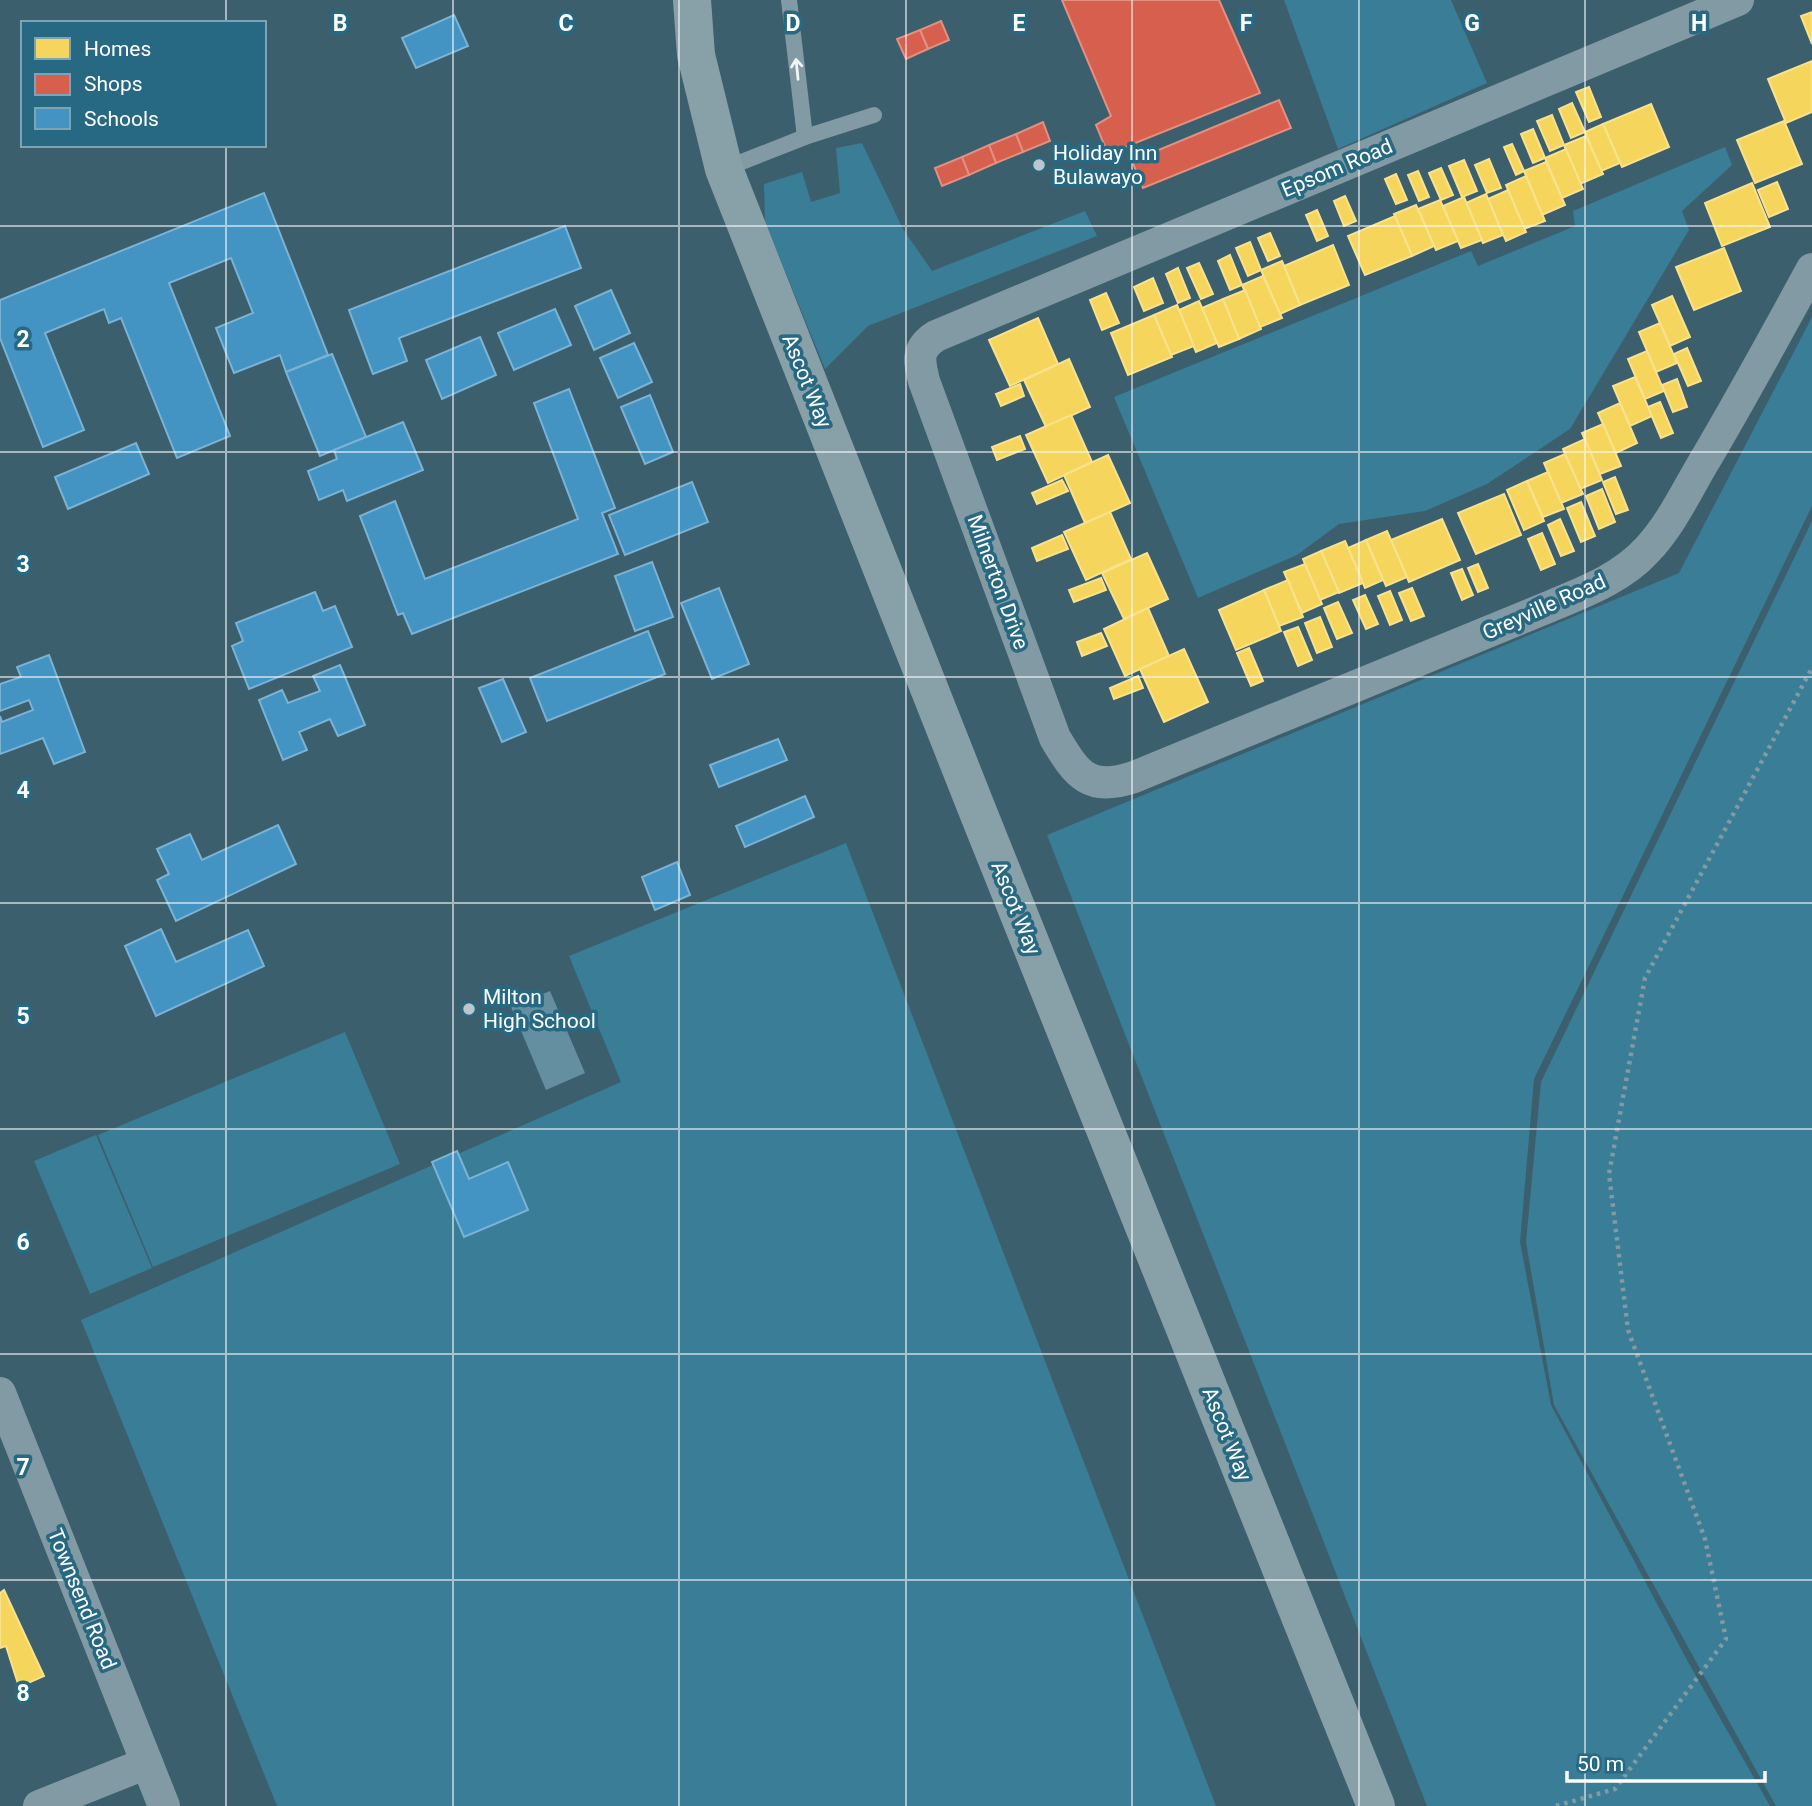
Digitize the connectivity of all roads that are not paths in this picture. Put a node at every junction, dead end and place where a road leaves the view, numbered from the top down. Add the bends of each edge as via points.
1 (692, 0) edge
2 (789, 0) edge
3 (1738, 0) edge
4 (874, 115) dead end
5 (805, 137) junction
6 (724, 169) junction
7 (1812, 269) edge
8 (936, 336) joint
9 (1134, 777) joint
10 (0, 1393) edge
11 (147, 1763) junction
12 (39, 1806) edge
13 (164, 1806) edge
14 (1376, 1806) edge

1 - 6 main road, Ascot Way via 696,55
5 -> 2 lane
3 - 8 street, Epsom Road
4 - 5 lane
5 - 6 lane
6 - 14 main road, Ascot Way
7 - 9 street, Greyville Road via 1668,522 1630,566 1546,608
8 - 9 street, Milnerton Drive via 925,343 919,360 924,381 1055,738 1083,776 1098,784
10 - 11 street, Townsend Road
11 - 12 street
11 - 13 street, Townsend Road

